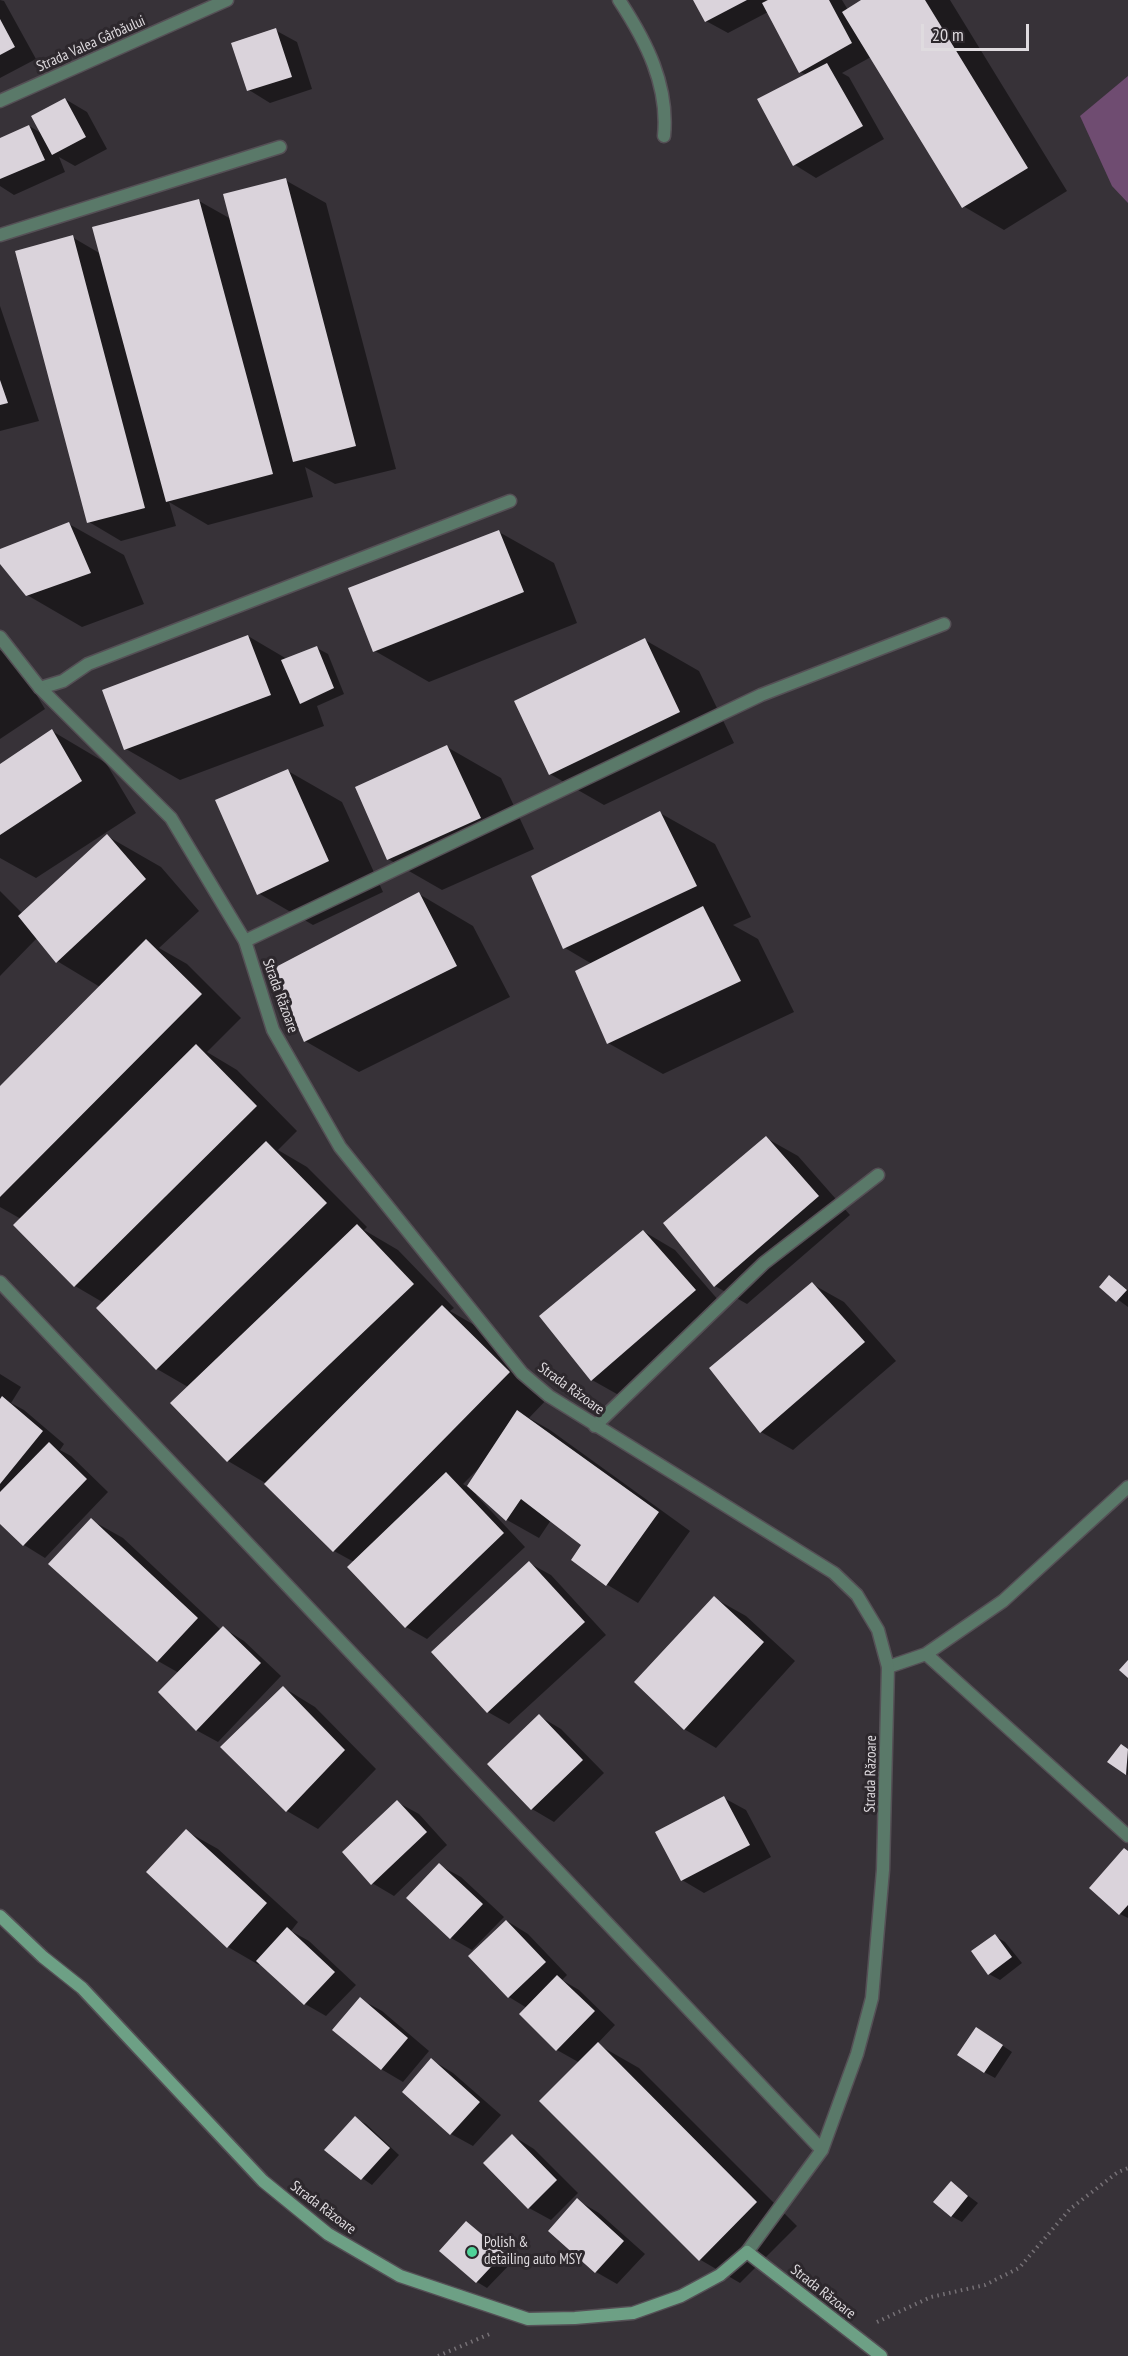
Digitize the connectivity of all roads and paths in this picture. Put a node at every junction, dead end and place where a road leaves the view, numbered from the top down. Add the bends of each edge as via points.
1 (227, 0) edge
2 (619, 0) edge
3 (0, 101) edge
4 (664, 136) dead end
5 (280, 147) dead end
6 (0, 235) edge
7 (510, 501) dead end
8 (944, 624) dead end
9 (0, 637) edge
10 (40, 688) junction
11 (245, 941) junction
12 (878, 1174) dead end
13 (0, 1282) edge
14 (595, 1426) junction
15 (1128, 1487) edge
16 (926, 1654) junction
17 (888, 1667) junction
18 (1128, 1836) edge
19 (0, 1916) edge
20 (822, 2150) junction
21 (1128, 2168) edge
22 (747, 2252) junction
23 (528, 2319) junction
24 (852, 2334) junction
25 (438, 2356) edge
26 (881, 2356) edge

1 - 3 street, Strada Valea Gârbăului
2 - 4 street via 644,39 657,73 666,111
5 - 6 street
7 - 10 street via 88,664 63,681
8 - 11 street via 761,695
9 - 10 street, Strada Răzoare
10 - 11 street, Strada Răzoare via 171,818
11 - 14 street, Strada Răzoare via 273,1030 340,1147 522,1373
12 - 14 street via 764,1263
13 - 20 street
14 - 17 street, Strada Răzoare via 834,1573 857,1595 878,1630
15 - 16 street via 1003,1601
16 - 17 street
16 - 18 street
17 - 20 street, Strada Răzoare via 883,1870 872,1998 857,2054
19 - 23 street, Strada Răzoare via 82,1988 263,2181 328,2234 400,2276
20 - 22 street, Strada Răzoare
21 - 24 path via 1070,2209 1019,2268 985,2285 932,2297
22 - 23 street, Strada Răzoare via 720,2275 681,2296 633,2313
22 - 24 street, Strada Răzoare
23 - 25 path
24 - 26 street, Strada Răzoare

